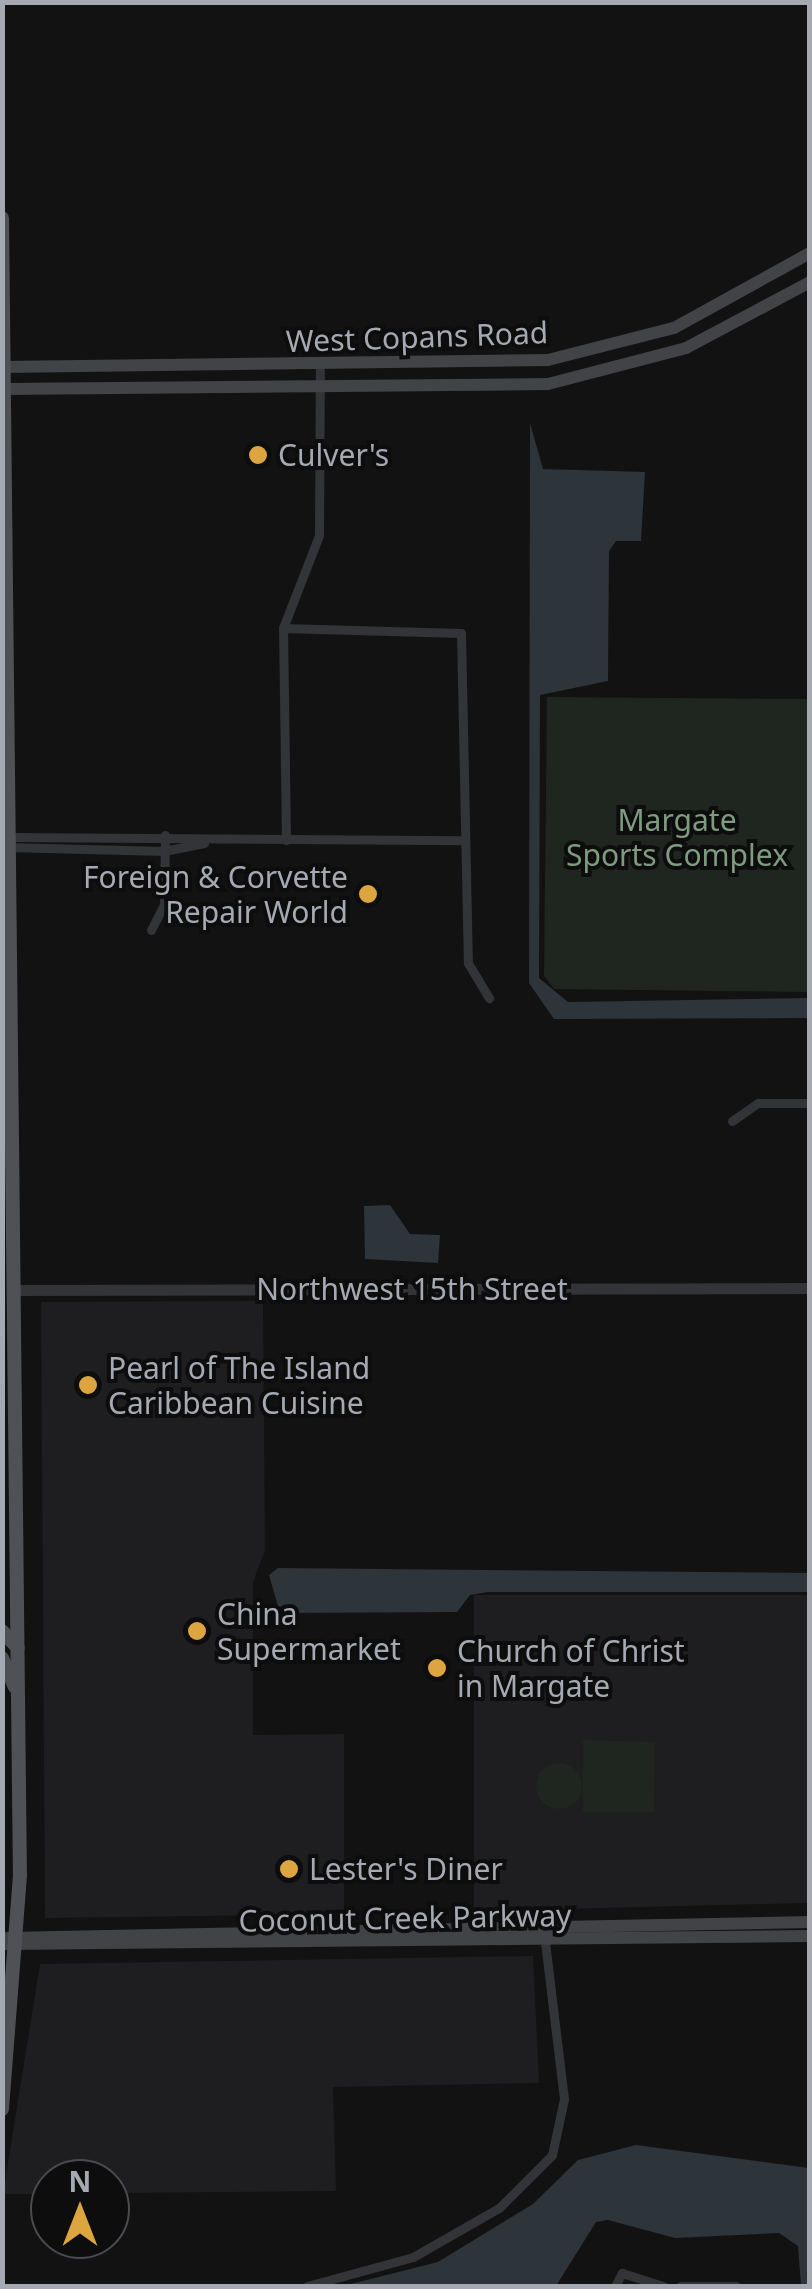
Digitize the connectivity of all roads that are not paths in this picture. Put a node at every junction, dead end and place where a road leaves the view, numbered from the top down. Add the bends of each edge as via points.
1 (2, 218) edge
2 (810, 253) edge
3 (810, 282) edge
4 (320, 367) junction
5 (3, 368) edge
6 (3, 388) edge
7 (320, 390) junction
8 (283, 628) junction
9 (5, 647) edge
10 (165, 835) junction
11 (286, 840) junction
12 (464, 840) junction
13 (5, 842) edge
14 (210, 842) junction
15 (164, 851) junction
16 (152, 930) dead end
17 (489, 998) dead end
18 (7, 1079) edge
19 (810, 1103) edge
20 (732, 1121) dead end
21 (8, 1288) edge
22 (810, 1288) edge
23 (2, 1330) edge
24 (14, 1352) junction
25 (2, 1631) edge
26 (18, 1648) junction
27 (2, 1658) edge
28 (19, 1697) junction
29 (810, 1922) edge
30 (544, 1926) junction
31 (324, 1930) junction
32 (810, 1936) edge
33 (2, 1941) edge
34 (545, 1941) junction
35 (19, 1942) junction
36 (309, 1944) junction
37 (2, 2109) edge
38 (307, 2286) edge
39 (614, 2286) edge
40 (663, 2286) edge
41 (681, 2286) edge
42 (736, 2286) edge

1 - 5 main road
2 - 4 main road, West Copans Road via 674,328 589,352 502,365
3 - 7 main road, West Copans Road via 686,348 594,376 508,388
4 - 5 main road, West Copans Road
4 - 7 street
5 - 6 main road
6 - 7 main road, West Copans Road
6 - 9 main road
7 - 8 street via 319,535
8 - 11 street
8 - 12 street via 461,633
9 - 13 main road
10 - 13 street
10 - 14 street
10 - 15 street
11 - 12 street
11 - 14 street
12 - 17 street via 468,963
13 - 15 street
13 - 18 main road
14 - 15 street
15 - 16 street via 164,905
18 - 21 main road
19 - 20 street via 758,1103
21 - 22 street, Northwest 15th Street
21 - 24 main road
23 - 24 main road
24 - 26 main road
25 - 26 main road
26 - 28 main road
27 - 28 main road
28 - 35 main road
29 - 30 main road, Coconut Creek Parkway
30 - 31 main road, Coconut Creek Parkway
30 - 34 street
31 - 35 main road, Coconut Creek Parkway
31 - 36 main road
32 - 34 main road, Coconut Creek Parkway
33 - 35 main road, Coconut Creek Parkway
34 - 36 main road, Coconut Creek Parkway
34 - 38 street via 564,2122 552,2155 499,2208 413,2256
35 - 36 main road, Coconut Creek Parkway
35 - 37 main road
39 - 40 street via 622,2274
41 - 42 street

